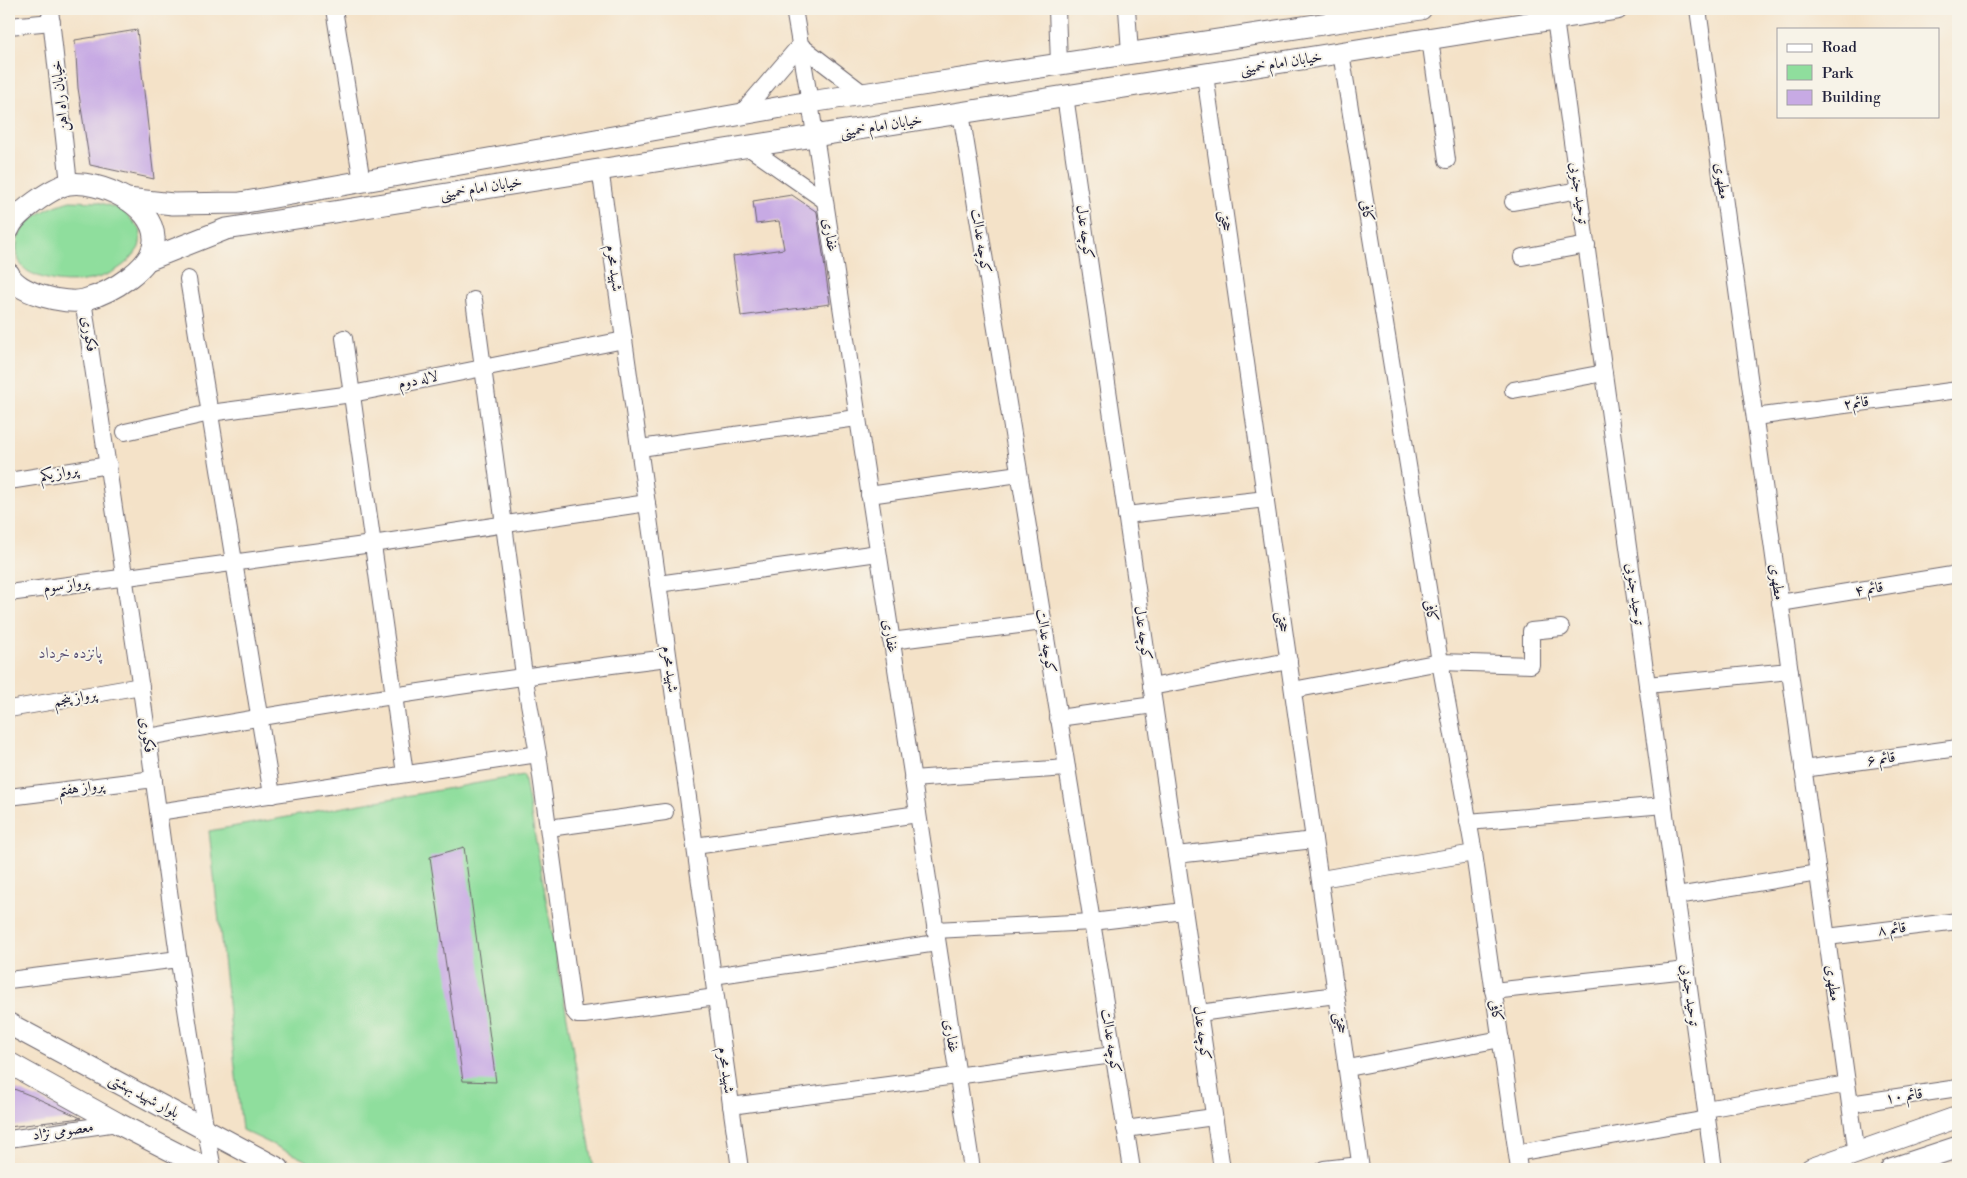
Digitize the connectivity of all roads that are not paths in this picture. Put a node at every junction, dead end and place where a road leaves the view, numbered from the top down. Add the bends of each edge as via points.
1 (334, 9) edge
2 (794, 9) edge
3 (1058, 9) edge
4 (1127, 9) edge
5 (1419, 9) edge
6 (1617, 9) edge
7 (1698, 9) edge
8 (51, 15) edge
9 (1555, 19) junction
10 (9, 26) edge
11 (1430, 39) junction
12 (800, 46) junction
13 (1130, 53) junction
14 (1341, 53) junction
15 (1059, 64) junction
16 (1205, 75) junction
17 (864, 94) junction
18 (1065, 96) junction
19 (810, 102) junction
20 (961, 113) junction
21 (740, 115) junction
22 (814, 136) junction
23 (748, 147) junction
24 (1446, 160) dead end
25 (600, 168) junction
26 (362, 182) junction
27 (68, 184) junction
28 (1579, 190) junction
29 (127, 199) junction
30 (824, 200) junction
31 (1513, 202) dead end
32 (16, 213) edge
33 (9, 229) edge
34 (1587, 245) junction
35 (1522, 257) dead end
36 (150, 259) junction
37 (9, 274) edge
38 (188, 279) dead end
39 (18, 290) edge
40 (84, 300) junction
41 (474, 300) dead end
42 (344, 338) dead end
43 (624, 340) junction
44 (484, 366) junction
45 (1604, 373) junction
46 (1512, 390) dead end
47 (1958, 390) edge
48 (352, 394) junction
49 (210, 413) junction
50 (1754, 417) junction
51 (857, 418) junction
52 (125, 432) dead end
53 (640, 448) junction
54 (109, 465) junction
55 (1019, 474) junction
56 (9, 481) edge
57 (869, 495) junction
58 (1266, 499) junction
59 (647, 502) junction
60 (1126, 514) junction
61 (504, 524) junction
62 (372, 544) junction
63 (878, 553) junction
64 (234, 562) junction
65 (1958, 574) edge
66 (123, 578) junction
67 (658, 584) junction
68 (9, 593) edge
69 (1780, 603) junction
70 (1043, 622) junction
71 (1561, 628) dead end
72 (891, 641) junction
73 (668, 658) junction
74 (1289, 661) junction
75 (1440, 662) junction
76 (1790, 671) junction
77 (524, 675) junction
78 (1647, 685) junction
79 (141, 686) junction
80 (1151, 686) junction
81 (1293, 690) junction
82 (394, 697) junction
83 (1154, 705) junction
84 (9, 709) edge
85 (260, 717) junction
86 (1058, 718) junction
87 (148, 737) junction
88 (1958, 748) edge
89 (538, 754) junction
90 (1067, 768) junction
91 (1803, 769) junction
92 (405, 774) junction
93 (154, 779) junction
94 (912, 780) junction
95 (272, 795) junction
96 (9, 798) edge
97 (1664, 805) junction
98 (158, 812) junction
99 (665, 812) dead end
100 (918, 814) junction
101 (1468, 822) junction
102 (548, 828) junction
103 (1314, 840) junction
104 (695, 846) junction
105 (1474, 853) junction
106 (1176, 856) junction
107 (1818, 873) junction
108 (1321, 880) junction
109 (1676, 896) junction
110 (1184, 911) junction
111 (1958, 921) edge
112 (1092, 922) junction
113 (936, 937) junction
114 (1826, 937) junction
115 (179, 958) junction
116 (1687, 970) junction
117 (713, 976) junction
118 (9, 980) edge
119 (1493, 991) junction
120 (1336, 995) junction
121 (716, 997) junction
122 (1199, 1014) junction
123 (9, 1024) edge
124 (1501, 1039) junction
125 (1113, 1055) junction
126 (9, 1062) edge
127 (1348, 1068) junction
128 (957, 1075) junction
129 (1847, 1084) junction
130 (1958, 1088) edge
131 (1850, 1104) junction
132 (731, 1106) junction
133 (1707, 1114) junction
134 (1958, 1117) edge
135 (1214, 1118) junction
136 (117, 1123) junction
137 (206, 1129) junction
138 (1125, 1129) junction
139 (9, 1139) edge
140 (1958, 1147) edge
141 (1517, 1152) junction
142 (1857, 1155) junction
143 (1361, 1167) edge
144 (207, 1169) edge
145 (213, 1169) edge
146 (279, 1169) edge
147 (740, 1169) edge
148 (972, 1169) edge
149 (1132, 1169) edge
150 (1222, 1169) edge
151 (1324, 1169) edge
152 (1520, 1169) edge
153 (1714, 1169) edge
154 (1812, 1169) edge
155 (1891, 1169) edge

1 - 26 street
2 - 12 street, غفاری
3 - 15 street
4 - 13 street
5 - 13 main road, خیابان امام خمینی
6 - 9 main road, خیابان امام خمینی
7 - 50 street, مطهری
8 - 10 street
8 - 27 street, خیابان راه اهن
9 - 11 main road, خیابان امام خمینی
9 - 28 street, توحید جنوبی
11 - 14 main road, خیابان امام خمینی
11 - 24 street
12 - 17 street
12 - 19 street, غفاری
12 - 21 street
13 - 15 main road, خیابان امام خمینی
14 - 16 main road, خیابان امام خمینی
14 - 75 street, کافی
15 - 17 main road, خیابان امام خمینی
16 - 18 main road, خیابان امام خمینی
16 - 58 street, حجتی
17 - 19 main road, خیابان امام خمینی
18 - 20 main road, خیابان امام خمینی
18 - 60 street, کوچه عدل
19 - 21 main road, خیابان امام خمینی
19 - 22 street, غفاری
20 - 22 main road, خیابان امام خمینی
20 - 55 street, کوچه عدالت
21 - 26 main road, خیابان امام خمینی
22 - 23 main road, خیابان امام خمینی
22 - 30 street, غفاری
23 - 25 main road, خیابان امام خمینی
23 - 30 street
25 - 36 main road, خیابان امام خمینی via 226,229
25 - 43 street, شهید محرم
26 - 29 main road, خیابان امام خمینی via 240,203 173,204
27 - 29 main road via 104,188
27 - 32 main road
28 - 31 street
28 - 34 street, توحید جنوبی
29 - 36 main road via 151,222 154,249
30 - 51 street, غفاری
32 - 33 main road
34 - 35 street
34 - 45 street, توحید جنوبی
36 - 40 main road, خیابان امام خمینی via 128,278
37 - 39 main road
38 - 49 street
39 - 40 main road
40 - 54 street, فکوری
41 - 44 street
42 - 48 street
43 - 44 street, لاله دوم
43 - 53 street, شهید محرم
44 - 48 street, لاله دوم
44 - 61 street
45 - 46 street
45 - 78 street, توحید جنوبی
47 - 50 street, قائم۲
48 - 49 street, لاله دوم
48 - 62 street
49 - 52 street, لاله دوم
49 - 64 street
50 - 69 street, مطهری
51 - 53 street
51 - 57 street, غفاری
53 - 59 street, شهید محرم
54 - 56 street, پرواز یکم
54 - 66 street, فکوری
55 - 57 street
55 - 70 street, کوچه عدالت
57 - 63 street, غفاری
58 - 60 street
58 - 74 street, حجتی
59 - 61 street, پرواز سوم
59 - 67 street, شهید محرم
60 - 80 street, کوچه عدل
61 - 62 street, پرواز سوم
61 - 77 street
62 - 64 street, پرواز سوم
62 - 82 street
63 - 67 street
63 - 72 street, غفاری
64 - 66 street, پرواز سوم
64 - 85 street
65 - 69 street, قائم ۴
66 - 68 street, پرواز سوم
66 - 79 street, فکوری
67 - 73 street, شهید محرم
69 - 76 street, مطهری
70 - 72 street
70 - 86 street, کوچه عدالت
71 - 75 street via 1531,631 1531,665
72 - 94 street, غفاری
73 - 77 street
73 - 104 street, شهید محرم
74 - 80 street
74 - 81 street, حجتی
75 - 81 street
75 - 101 street, کافی
76 - 78 street
76 - 91 street, مطهری
77 - 82 street
77 - 89 street
78 - 97 street, توحید جنوبی
79 - 84 street, پرواز پنجم
79 - 87 street, فکوری
80 - 83 street, کوچه عدل
81 - 103 street, حجتی
82 - 85 street
82 - 92 street
83 - 86 street
83 - 106 street, کوچه عدل
85 - 87 street
85 - 95 street
86 - 90 street, کوچه عدالت
87 - 93 street, فکوری
88 - 91 street, قائم ۶
89 - 92 street
89 - 102 street
90 - 94 street
90 - 112 street, کوچه عدالت
91 - 107 street, مطهری
92 - 95 street
93 - 96 street, پرواز هفتم
93 - 98 street, فکوری
94 - 100 street, غفاری
95 - 98 street
97 - 101 street
97 - 109 street, توحید جنوبی
98 - 115 street, فکوری
99 - 102 street
100 - 104 street
100 - 113 street, غفاری
101 - 105 street, کافی
102 - 121 street via 577,1015
103 - 106 street
103 - 108 street, حجتی
104 - 117 street, شهید محرم
105 - 108 street
105 - 119 street, کافی
106 - 110 street, کوچه عدل
107 - 109 street
107 - 114 street, مطهری
108 - 120 street, حجتی
109 - 116 street, توحید جنوبی
110 - 112 street
110 - 122 street, کوچه عدل
111 - 114 street, قائم ۸
112 - 113 street
112 - 125 street, کوچه عدالت
113 - 117 street
113 - 128 street, غفاری
114 - 129 street, مطهری
115 - 118 street
115 - 137 street, فکوری
116 - 119 street
116 - 133 street, توحید جنوبی
117 - 121 street, شهید محرم
119 - 124 street, کافی
120 - 122 street
120 - 127 street, حجتی
121 - 132 street, شهید محرم
122 - 135 street, کوچه عدل
123 - 137 main road, بلوار شهید بهشتی
124 - 127 street
124 - 141 street, کافی
125 - 128 street
125 - 138 street, کوچه عدالت
126 - 136 main road
127 - 143 street, حجتی
128 - 132 street
128 - 148 street, غفاری
129 - 131 street, مطهری
129 - 133 street
130 - 131 street, قائم ۱۰
131 - 142 street, مطهری
132 - 147 street, شهید محرم
133 - 141 street
133 - 153 street, توحید جنوبی
134 - 142 main road
135 - 138 street
135 - 150 street, کوچه عدل
136 - 139 street, معصومی نژاد
136 - 144 main road
137 - 145 street, فکوری
137 - 146 main road, بلوار شهید بهشتی
138 - 149 street, کوچه عدالت
140 - 155 main road
141 - 152 street, کافی
142 - 154 main road
143 - 151 street

